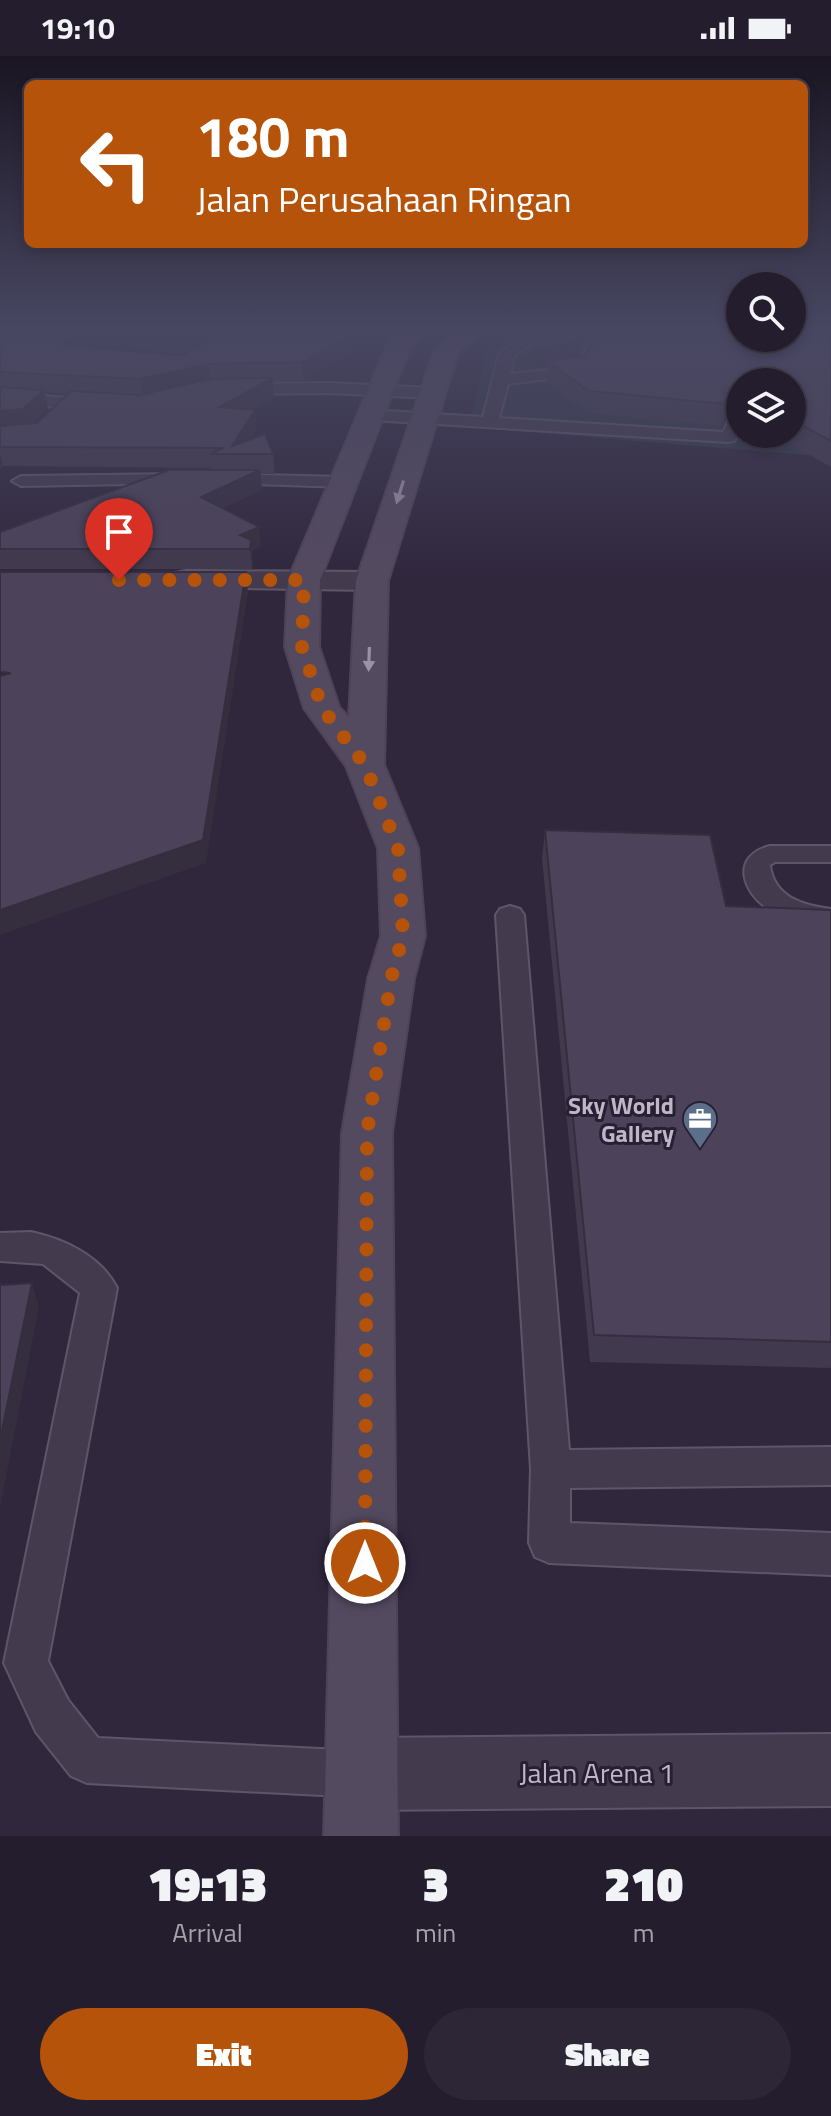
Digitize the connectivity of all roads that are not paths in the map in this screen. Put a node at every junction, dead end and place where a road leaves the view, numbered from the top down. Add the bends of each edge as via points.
1 (58, 413) edge
2 (372, 413) edge
3 (425, 413) edge
4 (457, 413) edge
5 (492, 413) edge
6 (50, 421) edge
7 (490, 422) junction
8 (726, 437) edge
9 (21, 481) dead end
10 (344, 482) junction
11 (150, 580) edge
12 (304, 580) junction
13 (372, 581) junction
14 (365, 765) junction
15 (831, 854) edge
16 (510, 915) dead end
17 (831, 918) edge
18 (0, 1247) edge
19 (831, 1466) edge
20 (551, 1469) junction
21 (831, 1554) edge
22 (831, 1770) edge
23 (362, 1805) edge

1 - 6 lane
2 - 10 main road
3 -> 13 main road
4 - 7 lane
5 - 7 lane
7 - 8 lane
9 - 10 lane
10 - 12 main road
11 - 12 street
12 - 13 street
12 - 14 main road via 302,647 322,708
13 -> 14 main road
14 - 23 main road via 398,848 403,936 391,979 367,1133
15 - 17 lane via 770,854 757,862 756,878 770,898 795,914
16 - 20 lane
18 - 23 lane via 29,1244 70,1259 99,1288 26,1663 52,1716 87,1760
19 - 20 lane
20 - 21 lane via 549,1543
22 - 23 street, Jalan Arena 1

